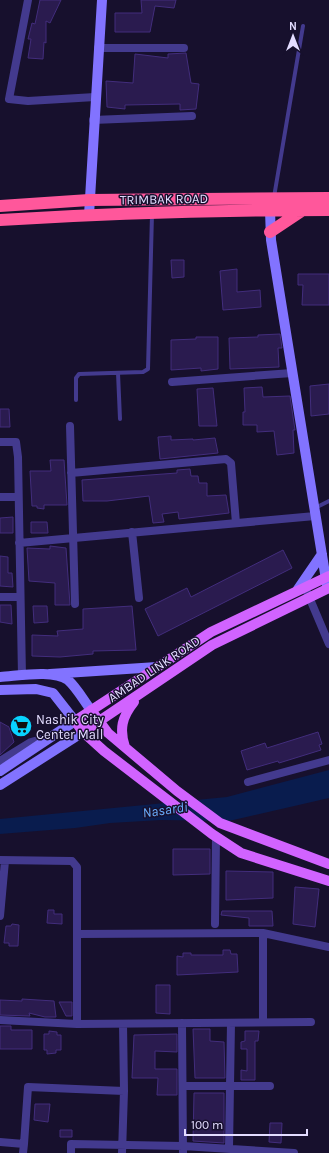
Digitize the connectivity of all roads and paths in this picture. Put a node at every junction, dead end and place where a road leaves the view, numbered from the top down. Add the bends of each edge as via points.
1 (28, 0) edge
2 (102, 0) edge
3 (303, 26) dead end
4 (98, 48) junction
5 (184, 48) dead end
6 (95, 97) junction
7 (192, 116) dead end
8 (93, 120) junction
9 (274, 197) junction
10 (329, 198) edge
11 (89, 200) junction
12 (0, 206) edge
13 (270, 210) junction
14 (303, 210) junction
15 (329, 210) edge
16 (152, 214) junction
17 (89, 215) junction
18 (0, 220) edge
19 (270, 232) junction
20 (118, 373) junction
21 (292, 373) junction
22 (172, 382) dead end
23 (76, 400) dead end
24 (120, 419) dead end
25 (70, 426) dead end
26 (0, 442) edge
27 (71, 473) junction
28 (0, 496) edge
29 (18, 497) junction
30 (329, 502) edge
31 (315, 512) junction
32 (236, 523) junction
33 (132, 532) junction
34 (73, 538) junction
35 (319, 539) junction
36 (19, 542) junction
37 (329, 546) edge
38 (322, 554) junction
39 (327, 576) edge
40 (301, 588) junction
41 (328, 588) edge
42 (0, 597) edge
43 (19, 597) junction
44 (309, 597) junction
45 (139, 598) dead end
46 (75, 604) dead end
47 (328, 640) edge
48 (157, 667) junction
49 (50, 674) junction
50 (22, 676) junction
51 (0, 677) edge
52 (0, 690) edge
53 (139, 696) junction
54 (91, 710) junction
55 (75, 721) junction
56 (99, 722) junction
57 (83, 732) junction
58 (125, 747) junction
59 (23, 751) junction
60 (329, 760) edge
61 (0, 761) edge
62 (0, 771) edge
63 (248, 782) dead end
64 (0, 785) edge
65 (216, 837) junction
66 (3, 860) edge
67 (329, 864) edge
68 (329, 881) edge
69 (0, 916) edge
70 (215, 924) dead end
71 (263, 933) junction
72 (77, 934) junction
73 (329, 947) edge
74 (0, 1020) edge
75 (264, 1022) junction
76 (311, 1022) dead end
77 (182, 1023) junction
78 (231, 1023) junction
79 (77, 1024) junction
80 (123, 1024) junction
81 (183, 1086) junction
82 (230, 1086) junction
83 (270, 1086) dead end
84 (124, 1091) junction
85 (0, 1142) edge
86 (24, 1144) junction
87 (229, 1148) junction
88 (122, 1149) edge
89 (183, 1150) edge
90 (23, 1153) edge
91 (71, 1153) edge
92 (294, 1153) edge

1 - 6 street via 9,99 28,101
2 - 4 street
3 - 9 lane
4 - 5 street
4 - 6 street
6 - 8 street
7 - 8 street
8 - 11 street
9 - 10 highway, TRIMBAK ROAD
9 - 11 highway, TRIMBAK ROAD
9 - 13 street
11 - 12 highway, TRIMBAK ROAD
11 - 17 street
13 - 14 highway, TRIMBAK ROAD
13 - 16 highway, TRIMBAK ROAD
13 - 19 street
14 - 15 highway, TRIMBAK ROAD
14 - 19 highway
16 - 17 highway, TRIMBAK ROAD
16 - 20 lane via 149,366 143,372
17 - 18 highway, TRIMBAK ROAD
19 - 21 street
20 - 23 lane via 79,374 76,378
20 - 24 lane
21 - 22 street
21 - 31 street
25 - 27 street
26 - 29 street via 16,442
27 - 32 street via 226,459 231,463
27 - 34 street
28 - 29 street
29 - 36 street
30 - 31 lane
31 - 32 street
31 - 35 street
32 - 33 street
33 - 34 street
33 - 45 street
34 - 36 street
34 - 46 street
35 - 37 street
35 - 38 street
36 - 43 street
38 - 39 street
38 - 40 street
39 - 40 main road, AMBAD LINK ROAD
39 - 41 street
40 - 44 street
40 - 48 main road, AMBAD LINK ROAD via 211,632
41 - 44 main road, AMBAD LINK ROAD
42 - 43 street
43 - 50 street
44 - 47 street
44 - 53 main road, AMBAD LINK ROAD via 212,645
48 - 49 street
48 - 54 main road, AMBAD LINK ROAD
49 - 50 street
49 - 54 street via 70,682
50 - 51 street
52 - 55 street via 36,689 53,693
53 - 56 main road, AMBAD LINK ROAD
53 - 58 main road via 123,720 121,731
54 - 55 main road, AMBAD LINK ROAD
54 - 56 main road
55 - 57 main road
55 - 59 street, AMBAD LINK ROAD
56 - 57 main road, AMBAD LINK ROAD
56 - 58 main road
57 - 64 street, AMBAD LINK ROAD
57 - 65 main road
58 - 67 main road via 220,823
59 - 61 street
59 - 62 street, AMBAD LINK ROAD
60 - 63 street
65 - 68 main road via 242,853
65 - 70 street
66 - 69 street
66 - 72 street via 75,863
71 - 72 street
71 - 73 street
71 - 75 street
72 - 79 street
74 - 79 street
75 - 76 street
75 - 78 street
77 - 78 street
77 - 80 street
77 - 81 street
78 - 82 street
79 - 80 street
80 - 84 street
81 - 82 street
81 - 89 street
82 - 83 street
82 - 87 street
84 - 86 street via 28,1087
84 - 88 street
85 - 86 street
86 - 90 street
87 - 89 street
87 - 92 street
88 - 89 street
88 - 91 street via 71,1144

